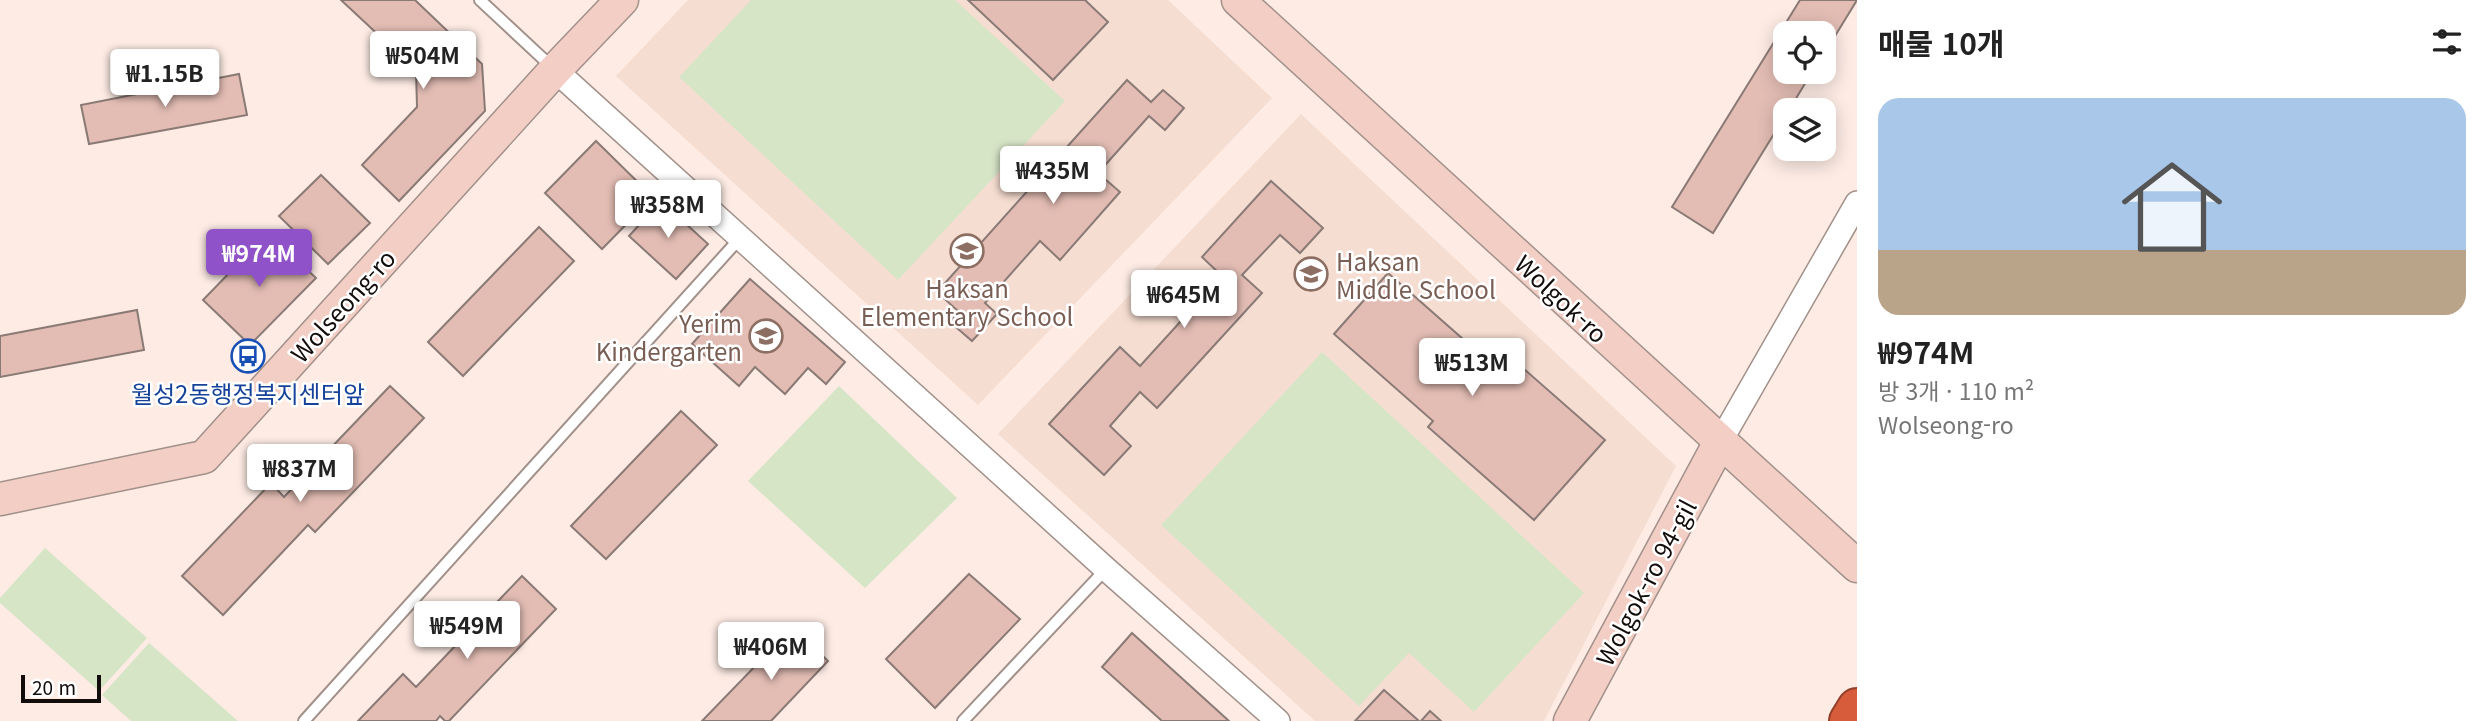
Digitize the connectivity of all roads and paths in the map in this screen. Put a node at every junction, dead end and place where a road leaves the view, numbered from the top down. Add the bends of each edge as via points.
1 (480, 0) edge
2 (622, 0) edge
3 (1238, 0) edge
4 (555, 70) junction
5 (1857, 203) edge
6 (741, 237) junction
7 (1720, 442) junction
8 (0, 499) edge
9 (1857, 566) edge
10 (1106, 569) junction
11 (1857, 708) edge
12 (303, 721) edge
13 (963, 721) edge
14 (1278, 721) edge
15 (1570, 721) edge
16 (1849, 721) edge

1 - 4 lane
2 - 4 street, Wolseong-ro
3 - 7 street, Wolgok-ro
4 - 6 street
4 - 8 street, Wolseong-ro via 204,457
5 - 7 street
6 - 10 street
6 - 12 lane
7 - 9 street, Wolgok-ro
7 - 15 street, Wolgok-ro 94-gil
10 - 13 lane
10 - 14 street
11 - 16 highway

